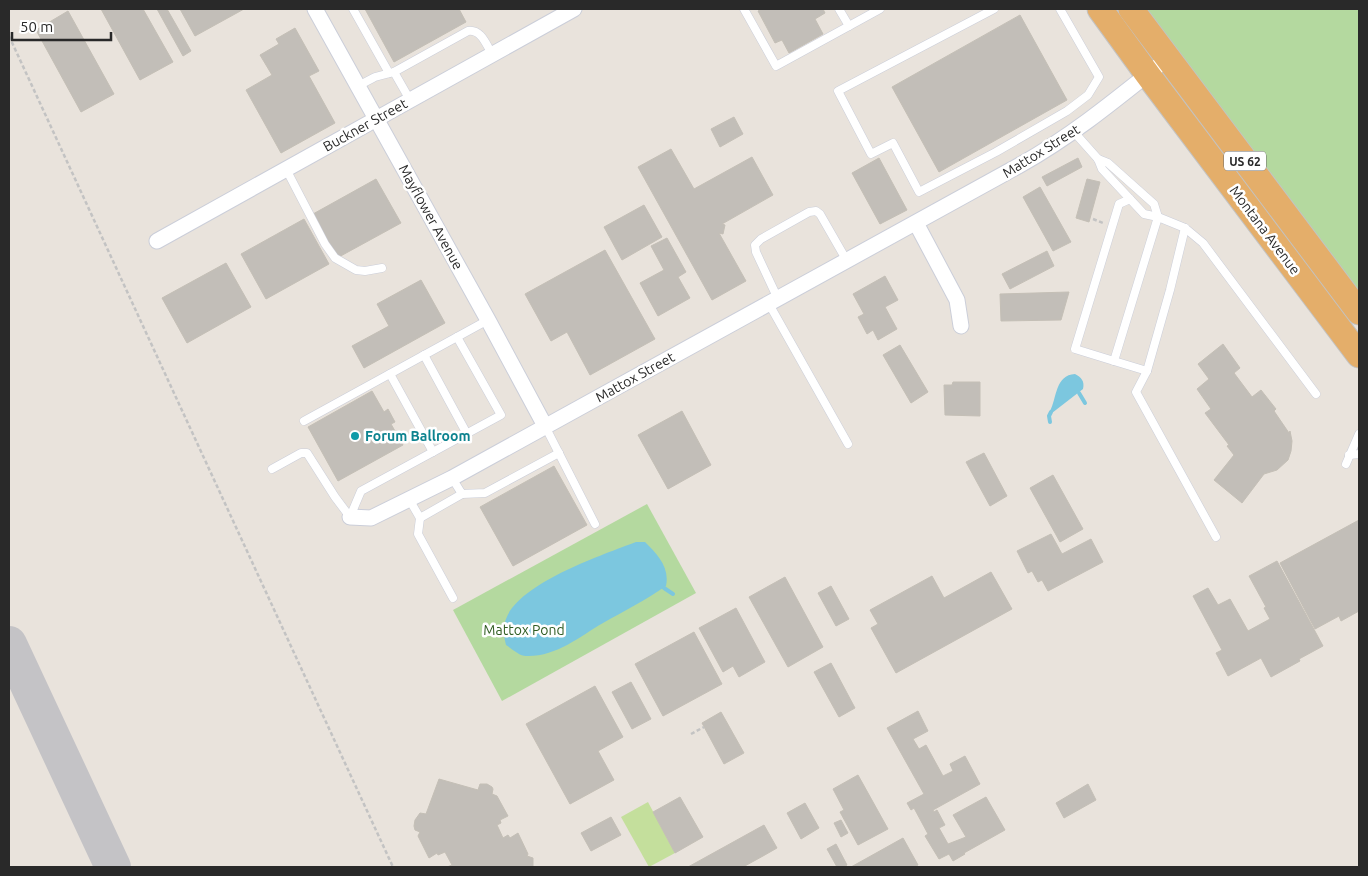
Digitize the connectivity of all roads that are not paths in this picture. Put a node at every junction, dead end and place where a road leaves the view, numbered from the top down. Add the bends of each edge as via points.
1 (315, 9) edge
2 (353, 9) edge
3 (574, 9) edge
4 (744, 9) edge
5 (839, 9) edge
6 (880, 9) edge
7 (994, 9) edge
8 (1060, 9) edge
9 (1100, 9) edge
10 (1115, 9) edge
11 (1131, 9) edge
12 (849, 26) junction
13 (492, 54) junction
14 (1153, 70) junction
15 (391, 72) junction
16 (358, 86) junction
17 (410, 100) junction
18 (376, 119) junction
19 (1074, 132) junction
20 (1098, 159) junction
21 (286, 169) junction
22 (1130, 199) junction
23 (1158, 217) junction
24 (916, 223) junction
25 (1185, 228) junction
26 (157, 240) dead end
27 (847, 261) junction
28 (382, 268) dead end
29 (773, 302) junction
30 (1359, 312) edge
31 (488, 320) junction
32 (961, 326) dead end
33 (1359, 333) edge
34 (457, 337) junction
35 (424, 355) junction
36 (1359, 355) edge
37 (1114, 361) junction
38 (1147, 371) junction
39 (390, 374) junction
40 (1316, 394) dead end
41 (304, 421) dead end
42 (545, 426) junction
43 (467, 434) junction
44 (1359, 434) edge
45 (848, 444) dead end
46 (433, 452) junction
47 (559, 453) junction
48 (1359, 454) edge
49 (1349, 455) junction
50 (1346, 464) dead end
51 (272, 469) dead end
52 (452, 478) junction
53 (462, 494) junction
54 (409, 499) junction
55 (350, 517) junction
56 (420, 518) junction
57 (595, 524) dead end
58 (1216, 537) dead end
59 (453, 598) dead end

1 - 16 street, Mayflower Avenue
2 - 15 lane
3 - 13 street, Buckner Street
4 - 12 lane via 776,66
5 - 12 lane
6 - 12 lane
7 - 8 lane via 838,91 870,154 893,143 919,192 996,152 1067,111 1088,95 1099,76
9 - 14 highway, Montana Avenue / US 62
10 - 14 highway
11 - 30 highway, Montana Avenue / US 62
13 - 15 lane via 478,32 468,31
13 - 17 street, Buckner Street
14 - 19 street, Mattox Street
14 - 33 highway
14 - 36 highway, Montana Avenue / US 62
15 - 16 lane
15 - 17 lane
16 - 18 street, Mayflower Avenue
17 - 18 street, Buckner Street
18 - 21 street, Buckner Street
18 - 31 street, Mayflower Avenue
19 - 20 lane
19 - 24 street, Mattox Street
20 - 22 lane via 1102,170
20 - 23 lane via 1108,163 1154,204
21 - 26 street, Buckner Street
21 - 28 lane via 335,258 356,270
22 - 23 lane via 1144,214
22 - 37 lane via 1118,204 1075,349
23 - 25 lane
23 - 37 lane
24 - 27 street, Mattox Street
24 - 32 street via 957,300
25 - 38 lane
25 - 40 lane via 1203,243
27 - 29 street, Mattox Street
27 - 29 lane via 820,214 809,212 755,245
29 - 42 street, Mattox Street
29 - 45 lane
31 - 34 lane
31 - 42 street, Mayflower Avenue
34 - 35 lane
34 - 43 lane via 501,415
35 - 39 lane
35 - 43 lane
37 - 38 lane
38 - 58 lane via 1136,392
39 - 41 lane
39 - 46 lane
42 - 47 lane
42 - 52 street, Mattox Street
43 - 46 lane
44 - 49 lane
46 - 55 lane via 361,492
47 - 53 lane via 485,493
47 - 57 lane
48 - 49 lane
49 - 50 lane
51 - 55 lane via 301,453 308,453
52 - 53 lane
52 - 54 street, Mattox Street
53 - 56 lane
54 - 55 street, Mattox Street via 371,518
54 - 56 lane
56 - 59 lane via 418,534

